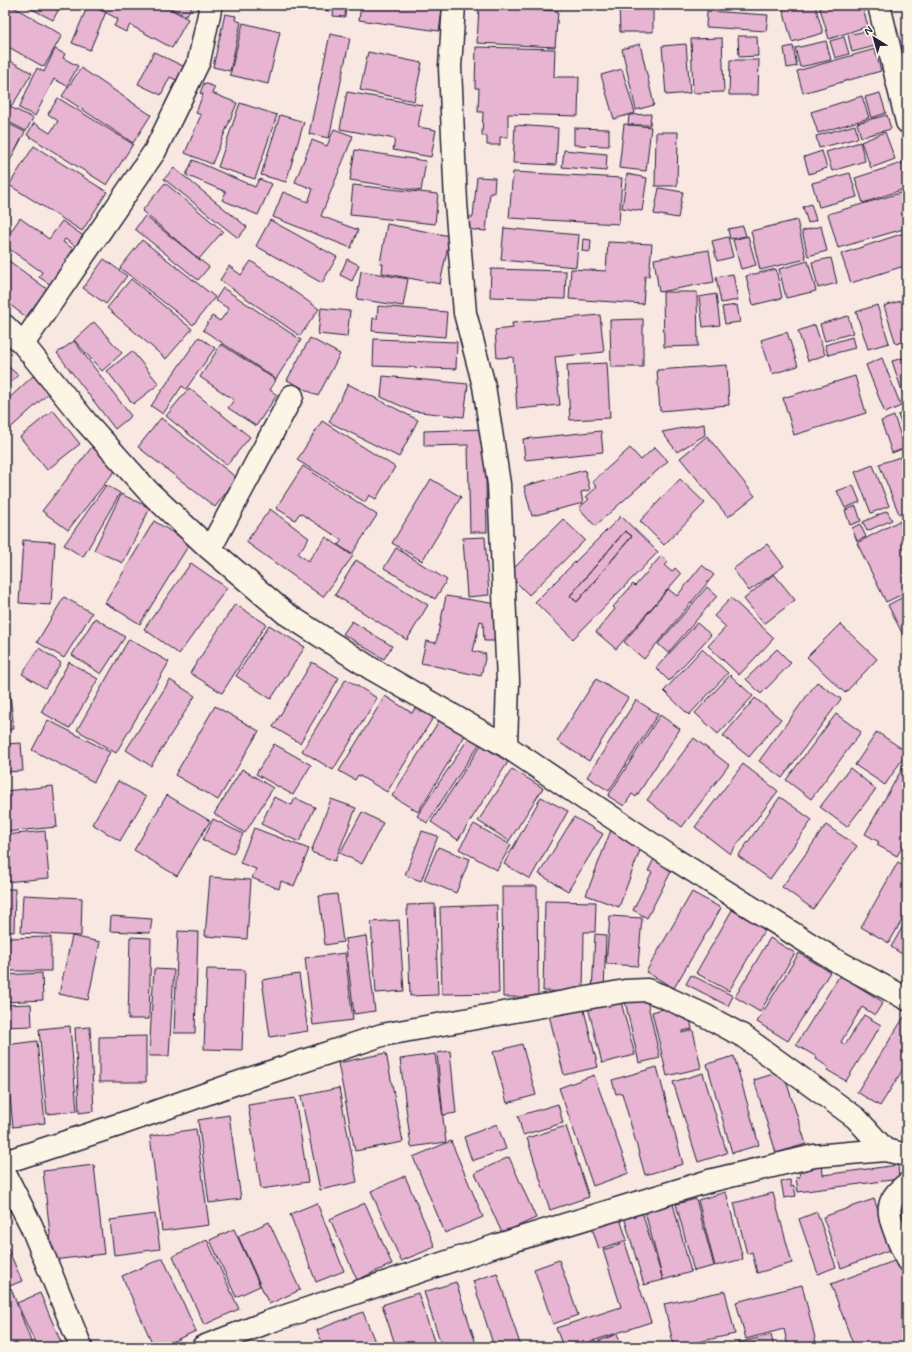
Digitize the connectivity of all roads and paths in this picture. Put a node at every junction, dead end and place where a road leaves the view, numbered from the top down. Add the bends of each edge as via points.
1 (211, 5) edge
2 (454, 5) edge
3 (879, 5) edge
4 (907, 122) edge
5 (5, 326) edge
6 (24, 344) junction
7 (292, 396) dead end
8 (210, 549) junction
9 (506, 746) junction
10 (907, 999) edge
11 (885, 1150) junction
12 (907, 1155) edge
13 (5, 1162) edge
14 (5, 1174) edge
15 (907, 1184) edge
16 (907, 1260) edge
17 (81, 1347) edge
18 (203, 1347) edge

1 - 6 street via 198,61 154,151
2 - 9 street via 450,67 456,203 465,313 484,386 500,484 508,681
3 - 4 street
5 - 6 street
6 - 8 street via 86,422 149,492
7 - 8 street
8 - 9 street via 285,613 372,669
9 - 10 street via 672,857 830,957
11 - 12 street
11 - 13 street via 856,1118 743,1036 665,997 647,990 639,990 382,1035
11 - 18 street via 814,1156 702,1183 495,1246 268,1322
14 - 17 street via 34,1232
15 - 16 street via 895,1195 890,1207 893,1223

